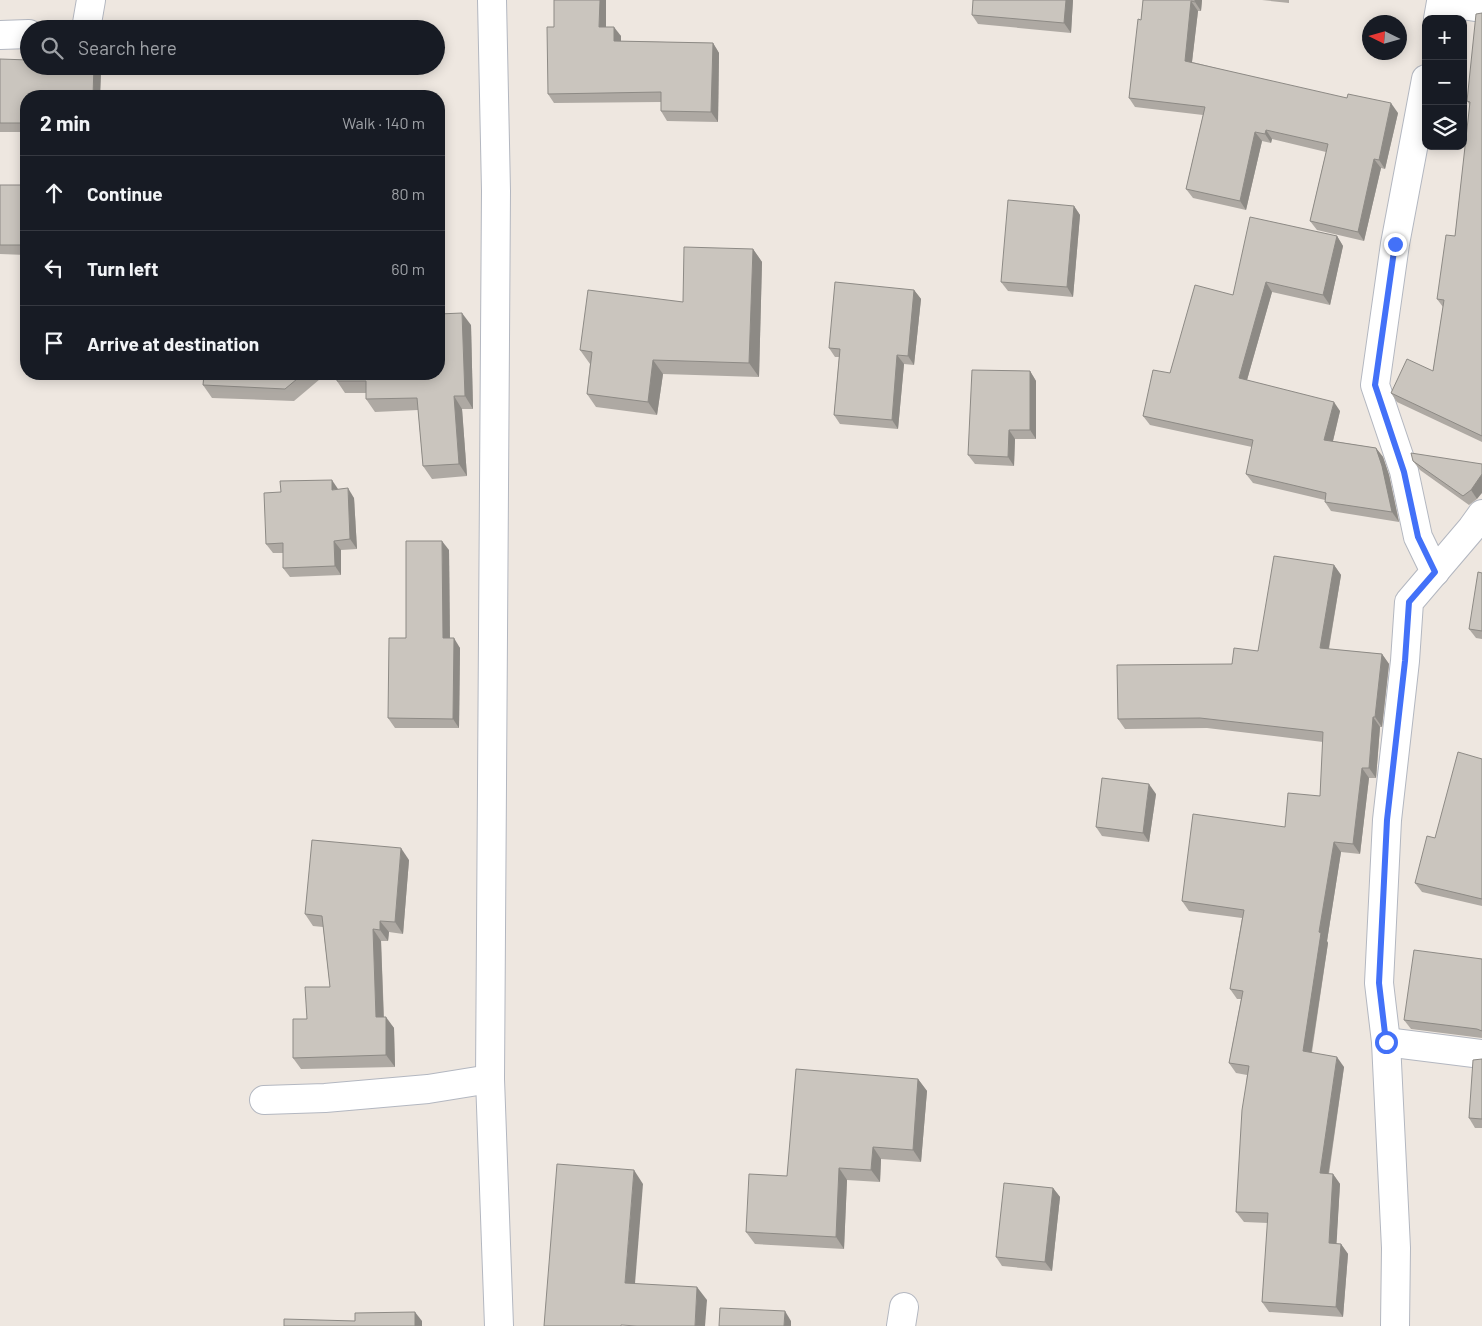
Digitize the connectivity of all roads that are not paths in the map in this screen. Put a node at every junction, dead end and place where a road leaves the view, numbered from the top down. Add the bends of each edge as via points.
1 (91, 0) edge
2 (492, 0) edge
3 (1482, 8) edge
4 (1439, 15) edge
5 (88, 20) edge
6 (20, 34) edge
7 (0, 35) edge
8 (1422, 100) edge
9 (1482, 514) edge
10 (1435, 572) junction
11 (1386, 1042) junction
12 (1482, 1054) edge
13 (490, 1079) junction
14 (264, 1100) dead end
15 (499, 1326) edge
16 (1395, 1326) edge

1 - 5 street
2 - 13 street via 496,192
3 - 4 street via 1441,2
6 - 7 street
8 - 10 street via 1395,244 1375,385 1404,472 1418,537
9 - 10 street
10 - 11 street via 1409,602 1387,820 1379,983
11 - 12 street
11 - 16 street via 1396,1248
13 - 14 street via 419,1090
13 - 15 street

